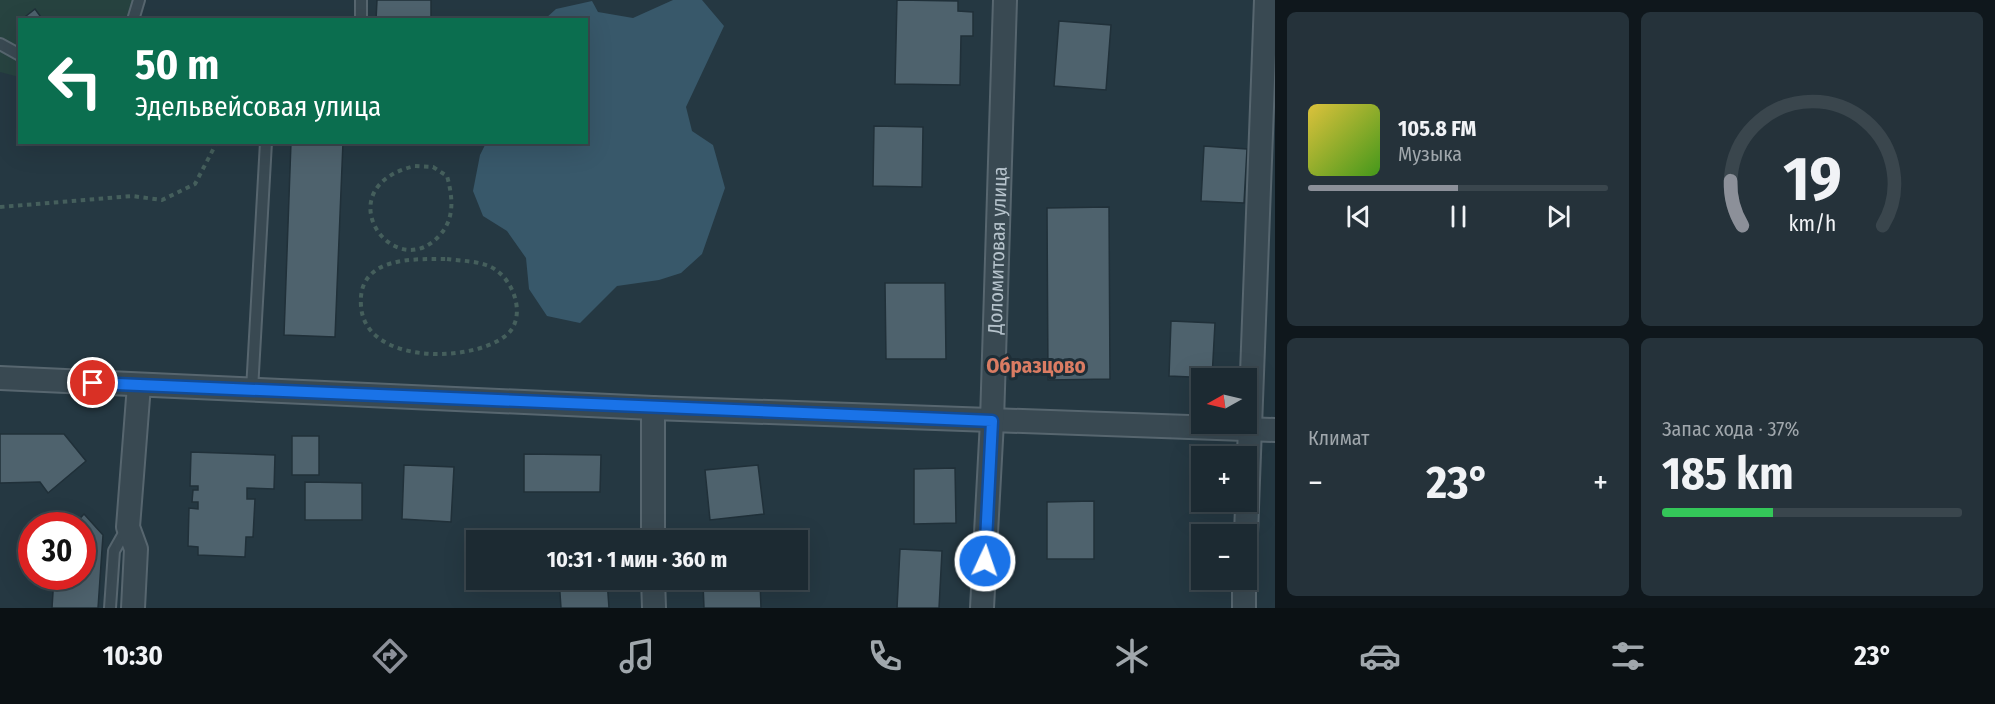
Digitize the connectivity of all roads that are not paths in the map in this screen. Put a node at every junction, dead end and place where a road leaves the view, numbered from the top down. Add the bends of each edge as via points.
1 (139, 0) edge
2 (361, 0) edge
3 (1005, 0) edge
4 (1266, 0) edge
5 (134, 18) edge
6 (361, 18) edge
7 (0, 44) edge
8 (18, 54) edge
9 (266, 144) edge
10 (1251, 368) edge
11 (0, 378) edge
12 (139, 385) junction
13 (252, 390) junction
14 (653, 408) junction
15 (992, 421) junction
16 (1191, 427) edge
17 (1257, 429) edge
18 (1275, 430) edge
19 (1249, 434) edge
20 (1246, 524) edge
21 (128, 527) junction
22 (653, 530) edge
23 (653, 590) edge
24 (1244, 590) edge
25 (110, 608) edge
26 (133, 608) edge
27 (654, 608) edge
28 (982, 608) edge
29 (1244, 608) edge

1 - 5 lane
2 - 6 lane
3 - 15 street, Доломитовая улица
4 - 10 street
7 - 8 lane
9 - 13 lane
11 - 12 street
12 - 13 street
12 - 21 street
13 - 14 street
14 - 15 street
14 - 22 street
15 - 16 street
15 - 28 street, Доломитовая улица
17 - 18 street
19 - 20 street
21 - 25 lane via 114,551
21 - 26 street via 136,549
23 - 27 street
24 - 29 street

